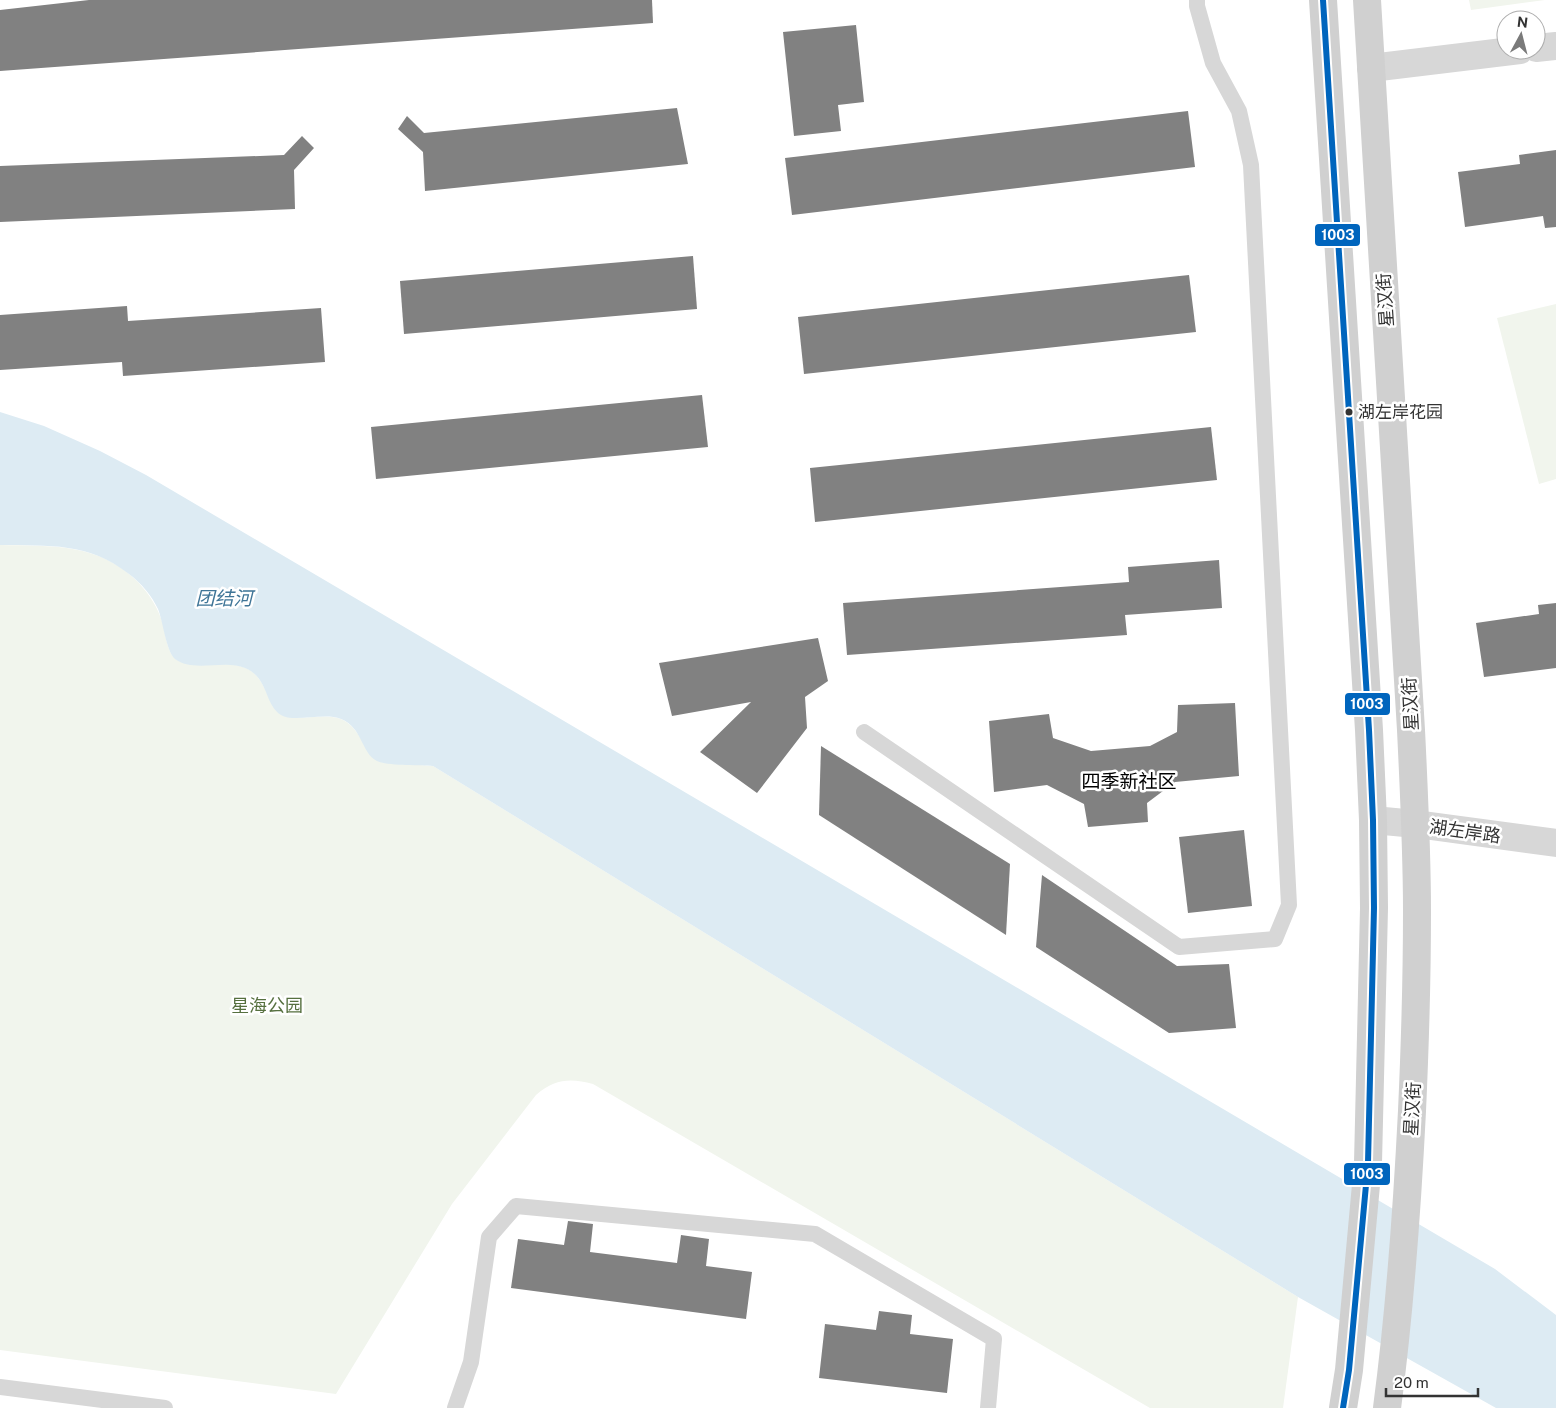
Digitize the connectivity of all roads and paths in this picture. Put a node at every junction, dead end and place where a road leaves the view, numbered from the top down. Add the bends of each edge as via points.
1 (1197, 0) edge
2 (1323, 0) edge
3 (1366, 0) edge
4 (1496, 53) edge
5 (1371, 68) junction
6 (864, 732) dead end
7 (1373, 820) junction
8 (1416, 824) junction
9 (1556, 843) edge
10 (0, 1387) edge
11 (165, 1408) edge
12 (455, 1408) edge
13 (988, 1408) edge
14 (1344, 1408) edge
15 (1387, 1408) edge

1 - 6 lane via 1213,63 1239,111 1251,165 1289,905 1275,940 1179,947
2 - 7 main road
3 - 5 main road, 星汉街
4 - 5 street
5 - 8 main road, 星汉街
7 - 8 street, 湖左岸路
7 - 14 main road via 1368,1163
8 - 9 street, 湖左岸路
8 - 15 main road, 星汉街 via 1415,1028 1409,1168
10 - 11 lane
12 - 13 lane via 471,1362 489,1237 516,1206 815,1234 994,1339

